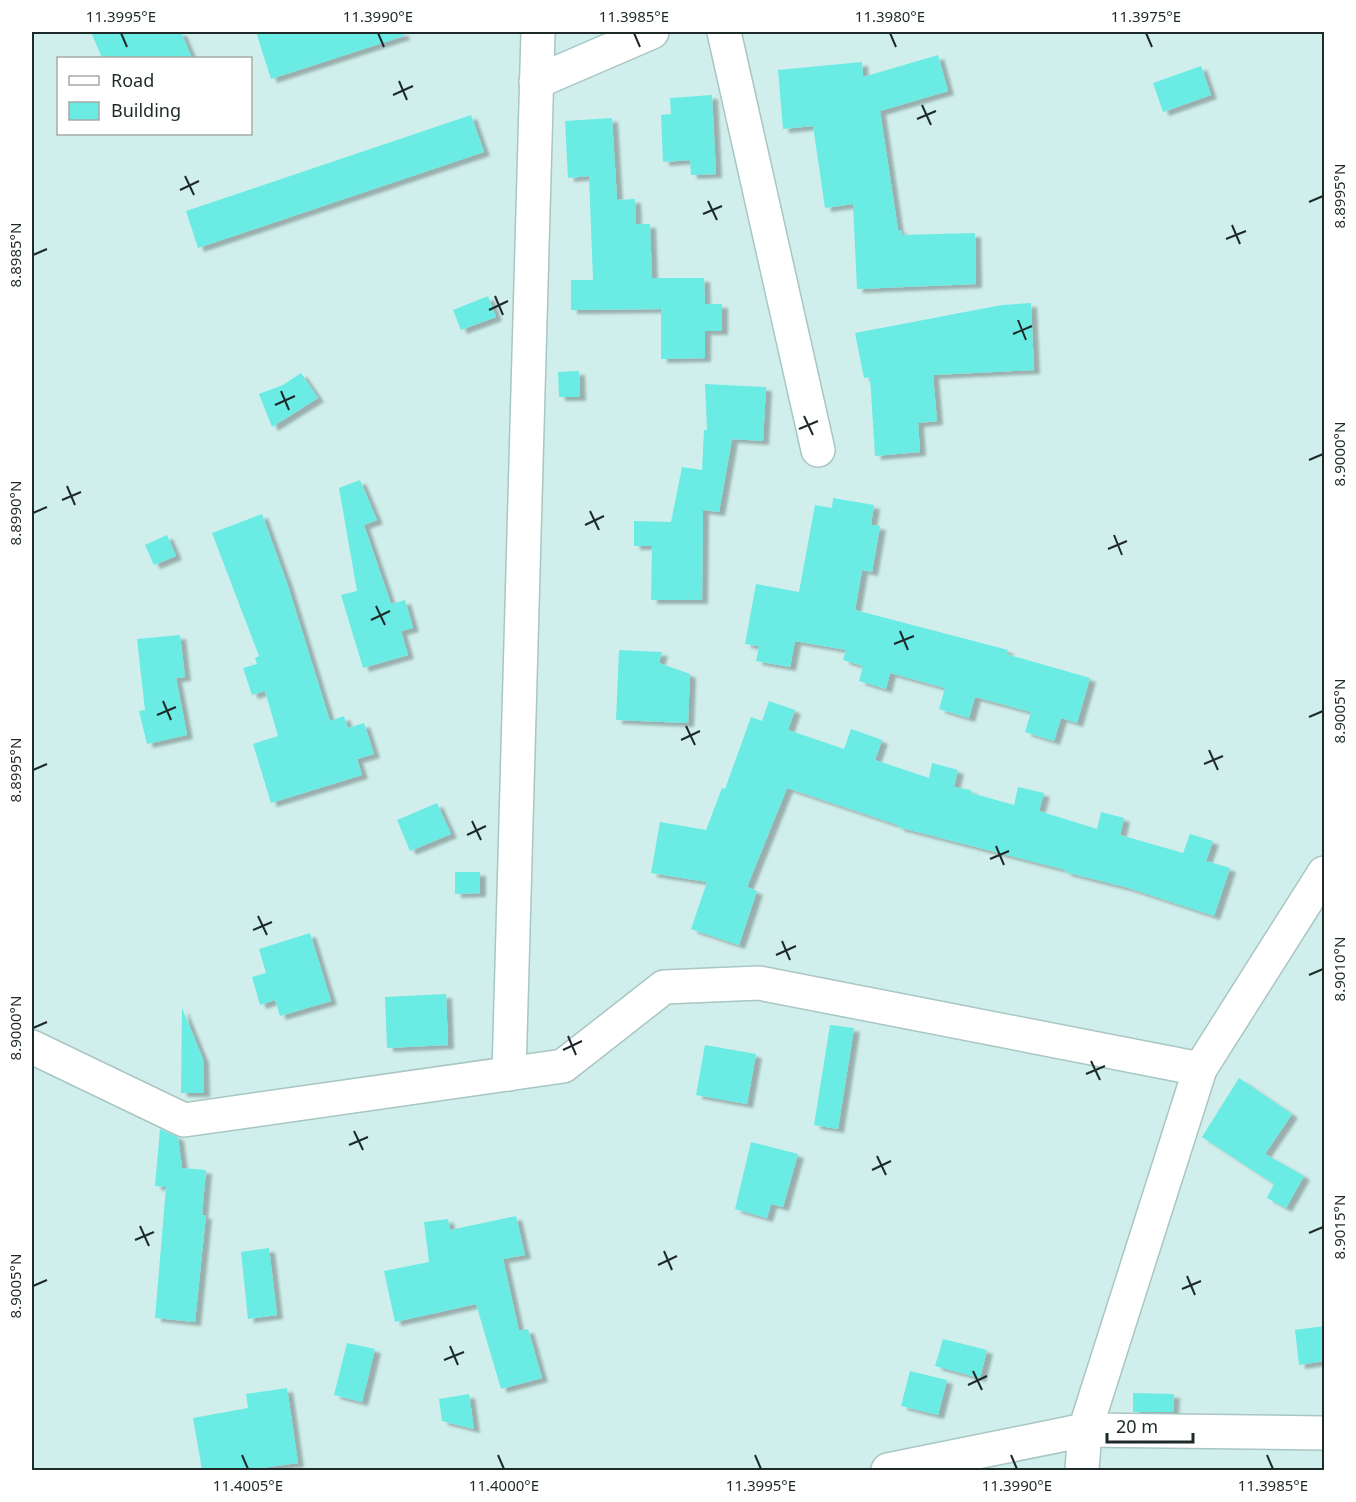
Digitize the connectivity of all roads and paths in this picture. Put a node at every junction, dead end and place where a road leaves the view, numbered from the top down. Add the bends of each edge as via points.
1 (538, 32) edge
2 (652, 32) edge
3 (724, 32) edge
4 (536, 81) junction
5 (818, 450) dead end
6 (1324, 873) edge
7 (32, 1047) edge
8 (1200, 1069) junction
9 (509, 1074) junction
10 (1085, 1430) junction
11 (1324, 1433) edge
12 (888, 1470) edge
13 (1082, 1470) edge

1 - 4 street
2 - 4 street
3 - 5 street
4 - 9 street
6 - 8 street
7 - 9 street via 184,1120
8 - 9 street via 759,983 664,987 563,1066
8 - 10 street
10 - 11 street
10 - 12 street
10 - 13 street

